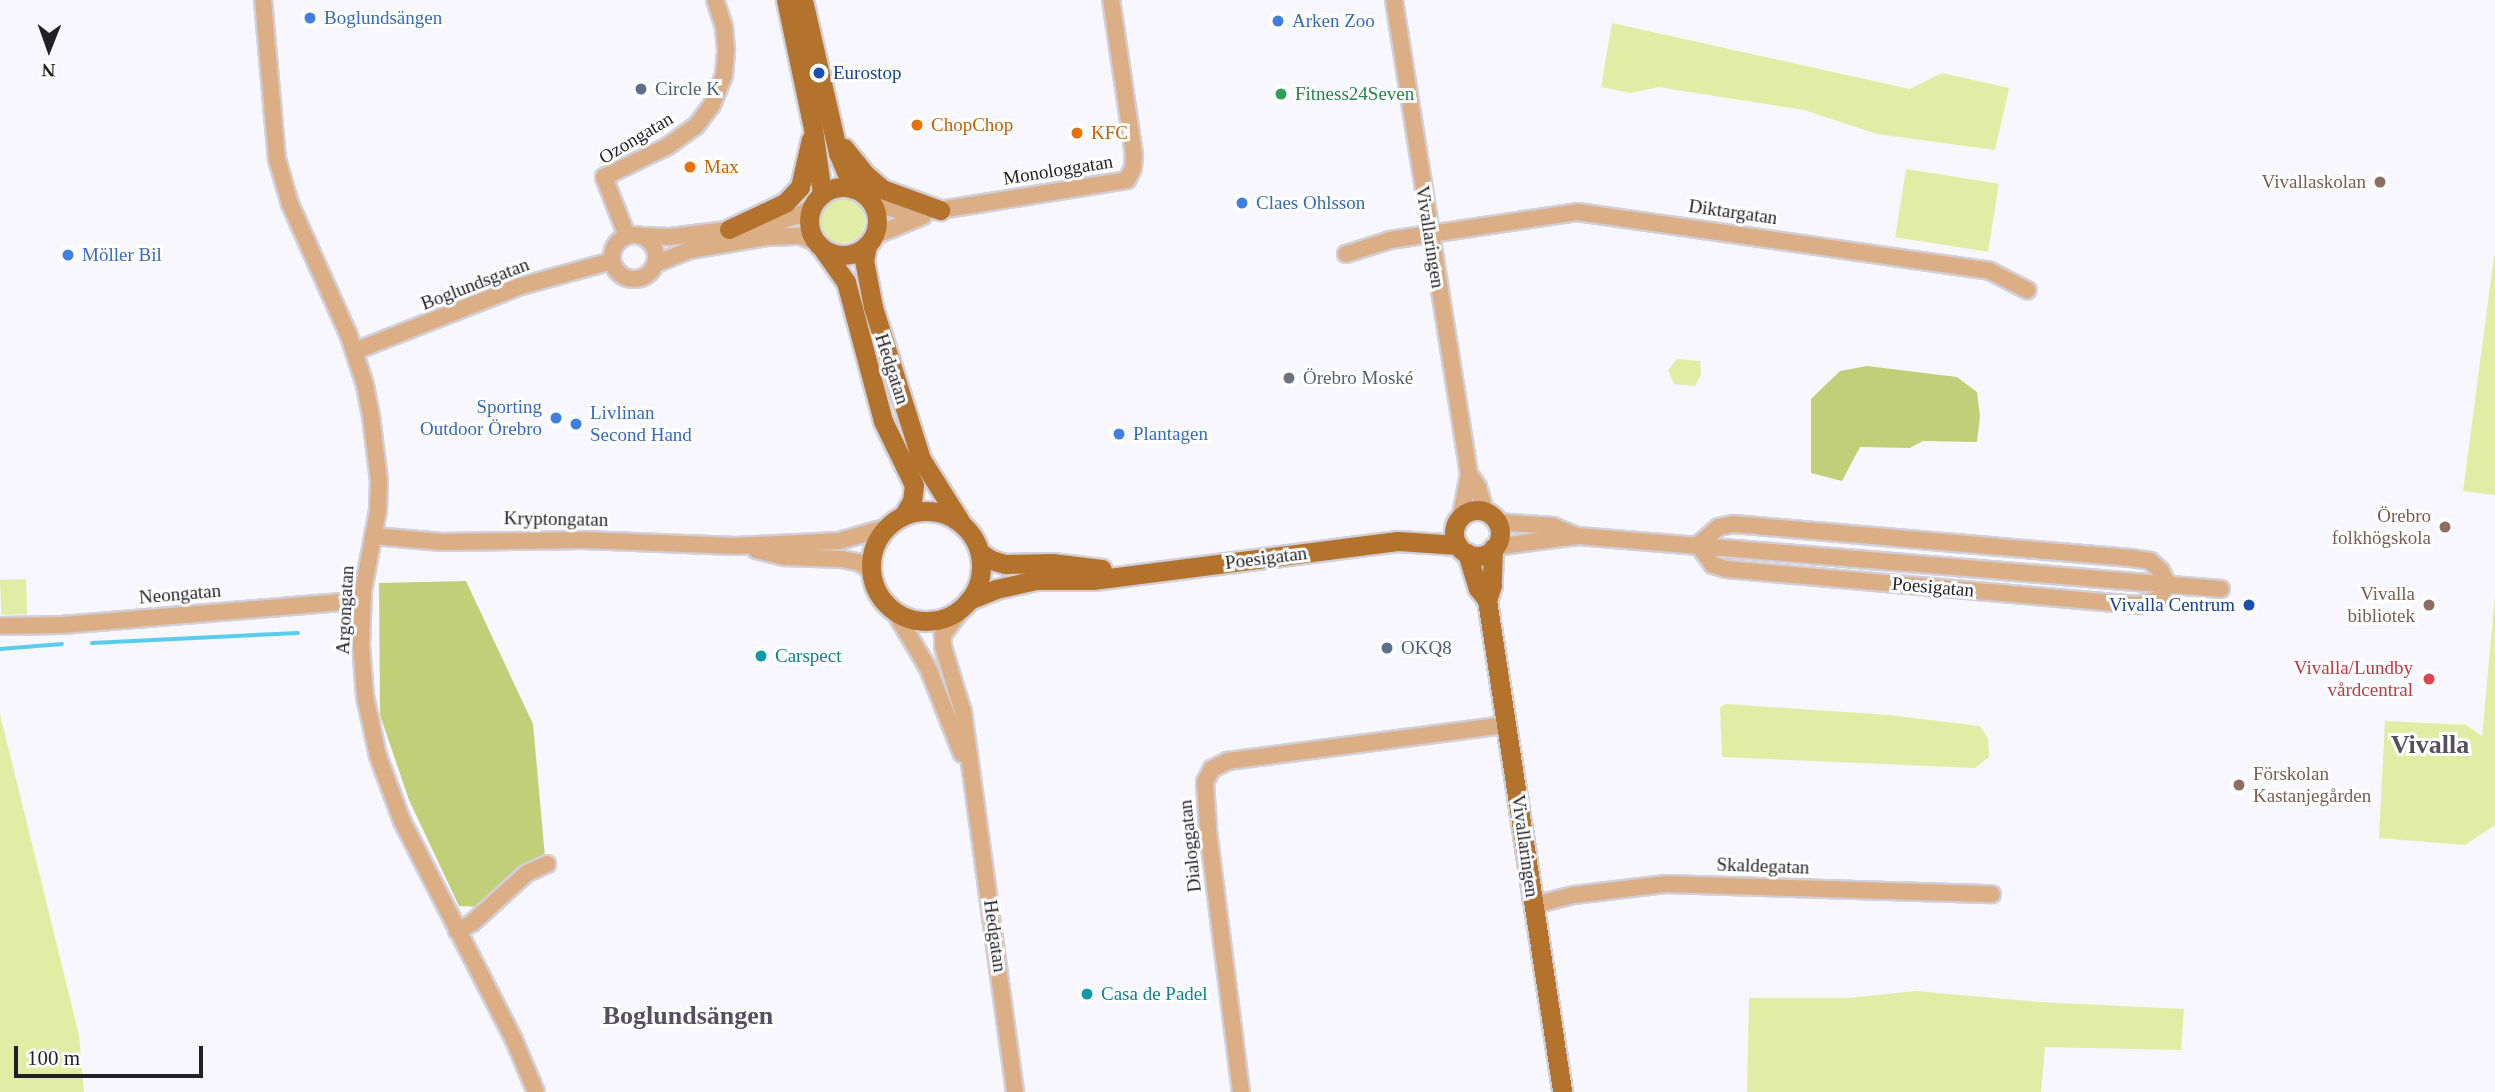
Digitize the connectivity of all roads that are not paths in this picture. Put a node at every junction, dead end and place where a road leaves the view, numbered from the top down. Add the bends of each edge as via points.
1 (263, 0) edge
2 (715, 0) edge
3 (786, 0) edge
4 (803, 0) edge
5 (1111, 0) edge
6 (1394, 0) edge
7 (813, 128) junction
8 (833, 128) junction
9 (853, 189) junction
10 (818, 200) junction
11 (872, 202) junction
12 (940, 211) junction
13 (729, 229) junction
14 (1430, 235) junction
15 (634, 236) junction
16 (870, 241) junction
17 (819, 245) junction
18 (1346, 254) dead end
19 (612, 261) junction
20 (655, 264) junction
21 (2027, 290) dead end
22 (355, 351) junction
23 (1469, 474) junction
24 (1491, 517) junction
25 (1459, 519) junction
26 (895, 522) junction
27 (960, 522) junction
28 (374, 536) junction
29 (1577, 536) junction
30 (1398, 541) junction
31 (1698, 545) junction
32 (736, 546) junction
33 (1493, 548) junction
34 (1463, 549) junction
35 (981, 553) junction
36 (871, 570) junction
37 (1135, 573) junction
38 (2168, 584) junction
39 (2221, 589) dead end
40 (363, 600) junction
41 (1487, 600) junction
42 (966, 604) junction
43 (894, 611) junction
44 (0, 625) edge
45 (1506, 725) junction
46 (972, 779) junction
47 (548, 864) dead end
48 (1993, 894) dead end
49 (1534, 905) junction
50 (457, 931) junction
51 (536, 1092) edge
52 (1015, 1092) edge
53 (1241, 1092) edge
54 (1563, 1092) edge

1 - 22 street, Argongatan via 276,159 290,204
2 - 15 street, Ozongatan via 726,51 724,75 712,105 696,126 668,146 604,177
3 - 7 main road
4 - 8 main road
5 - 12 street, Monologgatan via 1134,155 1129,178 1122,183
6 - 14 street, Vivallaringen
7 - 10 main road
7 - 13 main road via 800,187 774,211
8 - 9 main road
8 - 12 main road via 849,157 883,189
9 - 10 main road via 843,187
9 - 11 main road
10 - 13 street via 787,220
10 - 17 main road via 810,225
11 - 12 street, Monologgatan via 900,211
11 - 16 main road via 877,219
12 - 16 street, Monologgatan
13 - 15 street via 670,237
14 - 18 street, Diktargatan via 1390,240
14 - 21 street, Diktargatan via 1590,213 1990,271
14 - 23 street, Vivallaringen
15 - 19 street via 614,248
15 - 20 street via 654,250
16 - 17 main road via 846,255
16 - 27 main road, Hedgatan via 864,260 873,307 918,448
17 - 20 street via 801,236 768,237 690,250
17 - 26 main road, Hedgatan via 846,282 883,421 914,485 912,501
19 - 20 street via 618,273 632,279 646,276
19 - 22 street, Boglundsgatan via 521,286
22 - 28 street, Argongatan via 377,460
23 - 24 street, Vivallaringen
23 - 25 street, Vivallaringen
24 - 25 main road via 1474,510
24 - 29 street, Poesigatan via 1553,526
24 - 33 main road via 1499,533
25 - 30 main road, Poesigatan
25 - 34 main road via 1454,537
26 - 27 main road via 925,511
26 - 32 street, Kryptongatan via 839,541
26 - 36 main road via 873,552
27 - 35 main road
28 - 32 street, Kryptongatan via 442,542 584,540
28 - 40 street, Argongatan
29 - 31 street, Poesigatan
29 - 33 street, Poesigatan
30 - 34 main road, Poesigatan
30 - 37 main road, Poesigatan
31 - 38 street, Poesigatan
31 - 38 street via 1719,527 1733,524 2131,558 2150,561
31 - 38 street, Poesigatan via 1713,565 1726,569 2125,603 2149,604 2159,599
32 - 36 street, Kryptongatan via 785,557 842,559
33 - 34 main road via 1482,555
33 - 41 main road, Vivallaringen
34 - 41 main road, Vivallaringen
35 - 37 main road, Poesigatan via 1005,564
35 - 42 main road via 981,575
36 - 43 main road via 883,599
37 - 42 main road, Poesigatan via 1093,580 1036,580 996,589
38 - 39 street, Poesigatan
40 - 44 street, Neongatan via 62,625
40 - 50 street, Argongatan via 365,696 378,756 402,821
41 - 45 main road, Vivallaringen
42 - 43 main road via 942,619 927,622
42 - 46 street, Hedgatan via 943,635 943,647 963,712
43 - 46 street, Hedgatan via 928,668
45 - 49 main road, Vivallaringen
45 - 53 street, Dialoggatan via 1228,761 1212,769 1205,782 1208,829
46 - 52 street, Hedgatan
47 - 50 street via 527,873
48 - 49 street, Skaldegatan via 1665,884 1574,895
49 - 54 main road, Vivallaringen
50 - 51 street, Argongatan

